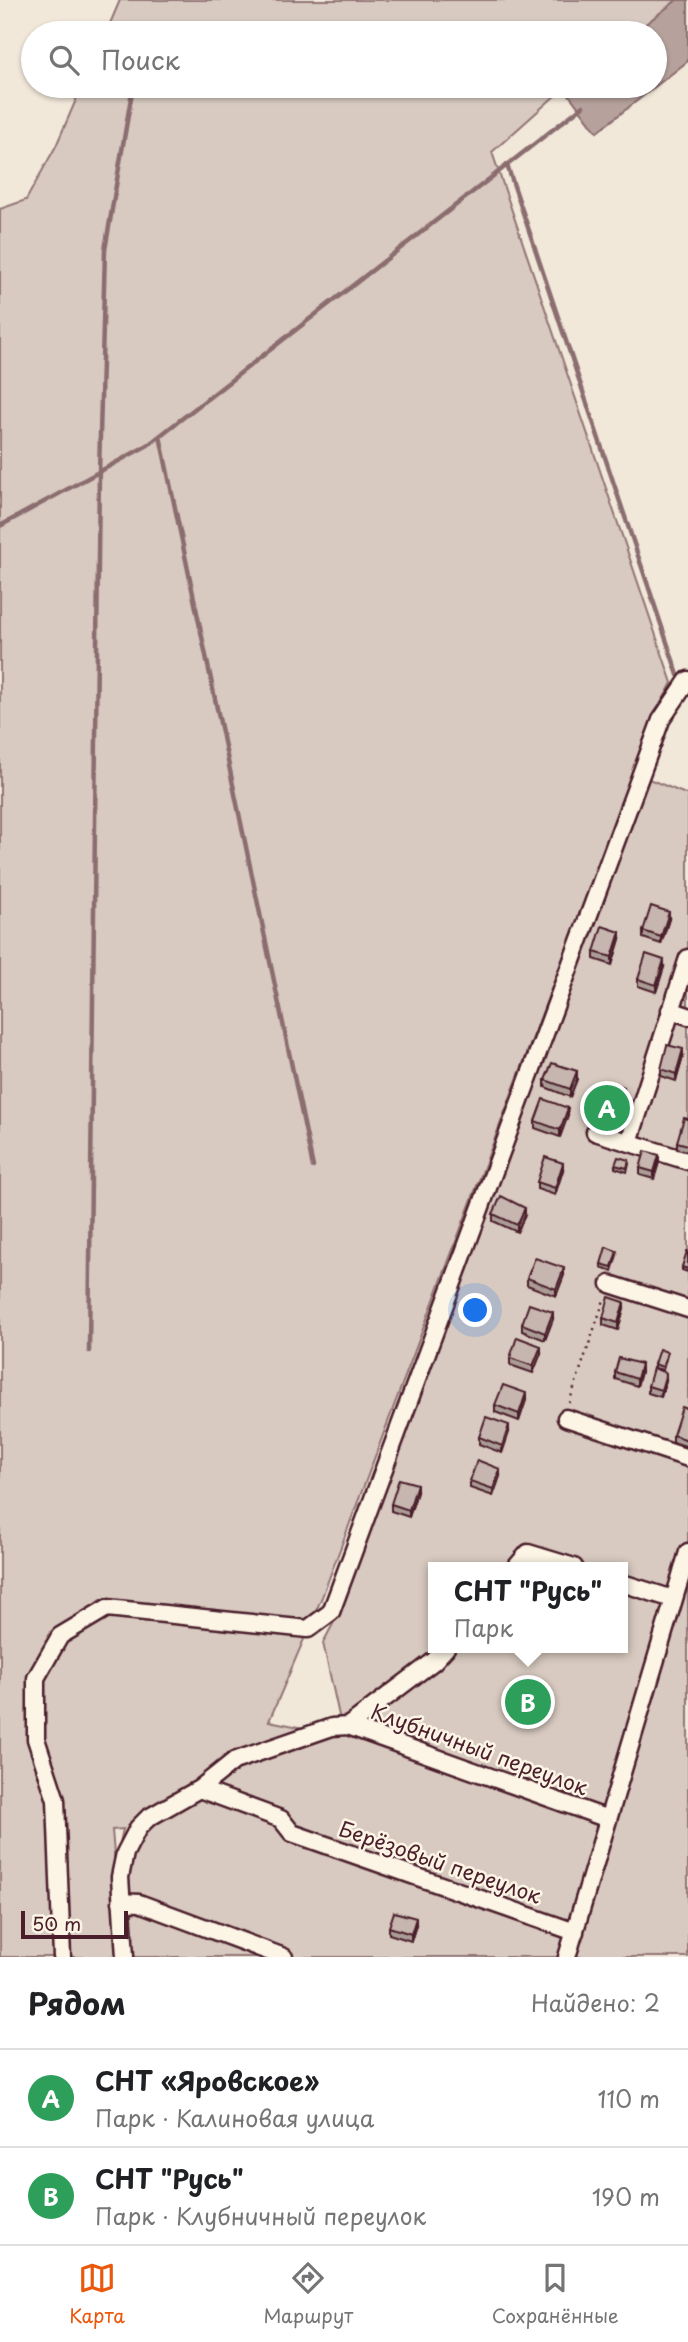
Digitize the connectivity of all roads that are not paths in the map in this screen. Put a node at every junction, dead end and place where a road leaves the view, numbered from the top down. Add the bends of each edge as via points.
1 (688, 680) edge
2 (688, 958) edge
3 (670, 1010) junction
4 (688, 1016) edge
5 (595, 1132) dead end
6 (629, 1142) junction
7 (688, 1161) edge
8 (610, 1284) road end
9 (688, 1309) edge
10 (566, 1418) road end
11 (688, 1458) edge
12 (688, 1552) edge
13 (520, 1562) edge
14 (558, 1562) edge
15 (628, 1585) edge
16 (673, 1599) junction
17 (441, 1653) edge
18 (348, 1726) junction
19 (199, 1789) junction
20 (608, 1819) junction
21 (121, 1902) junction
22 (575, 1933) junction
23 (62, 1957) edge
24 (125, 1957) edge
25 (284, 1957) edge
26 (567, 1957) edge

1 - 23 street via 661,720 331,1612 308,1629 107,1608 61,1636 36,1678 36,1739 56,1800
2 - 3 street
3 - 4 street
3 - 6 street
5 - 6 street
6 - 7 street
8 - 9 street
10 - 11 street
12 - 16 street
13 - 14 street via 528,1553
15 - 16 street
16 - 20 street
17 - 18 street
18 - 19 street, Клубничный переулок via 314,1732 234,1762
18 - 20 street, Клубничный переулок
19 - 21 street, Клубничный переулок via 138,1828 125,1853
19 - 22 street, Берёзовый переулок via 281,1819 292,1833
20 - 22 street
21 - 24 street
21 - 25 street via 139,1903
22 - 26 street

